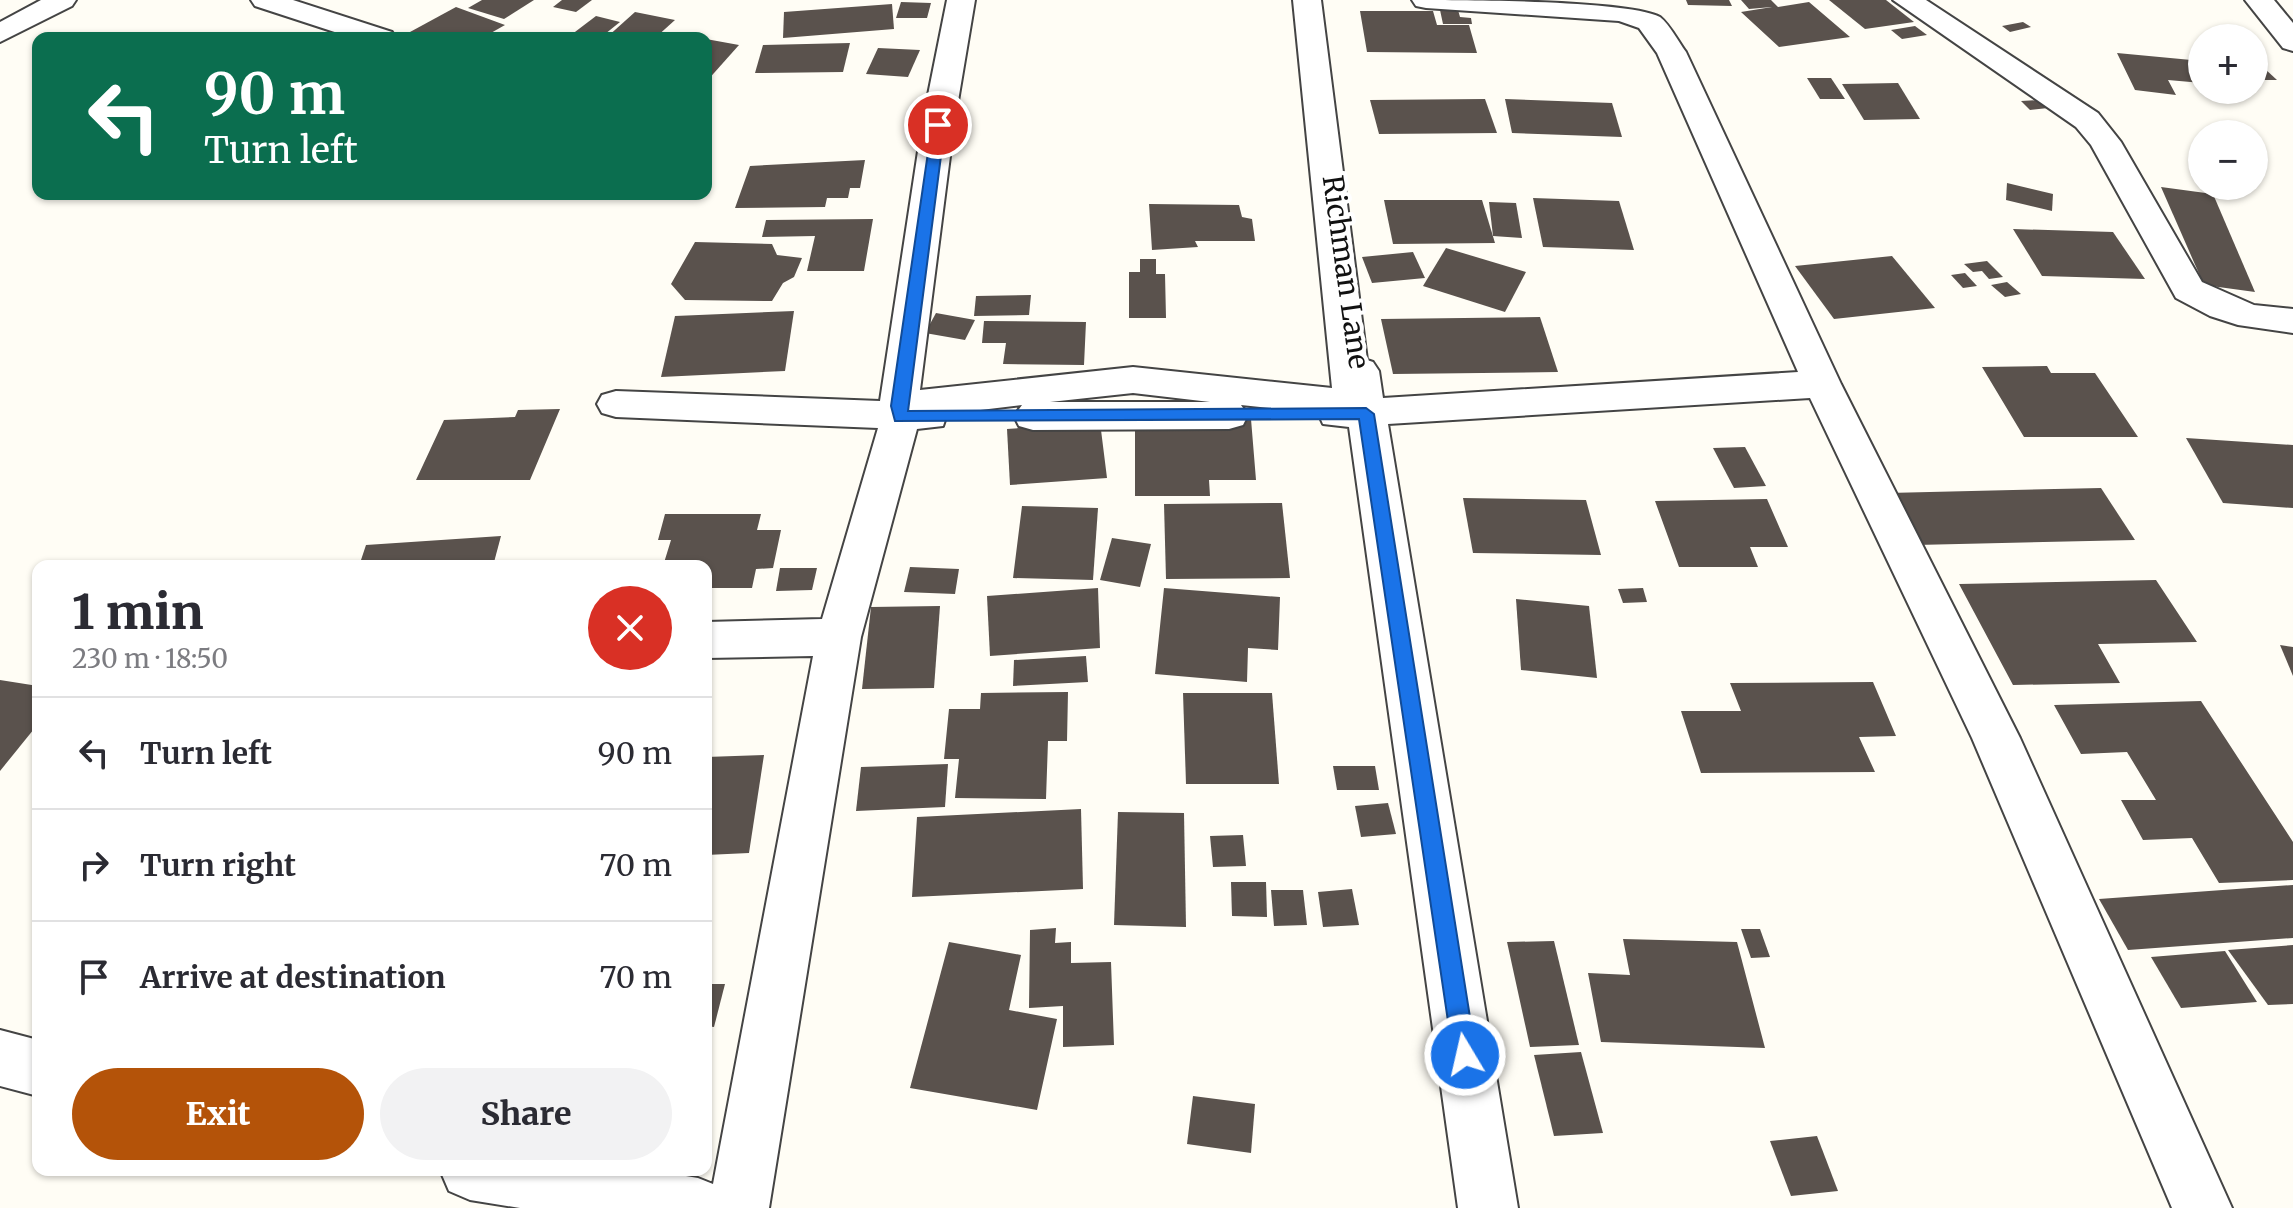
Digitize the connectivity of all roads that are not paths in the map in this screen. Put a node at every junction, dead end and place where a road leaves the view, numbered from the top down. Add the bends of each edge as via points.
1 (62, 0) edge
2 (265, 0) edge
3 (961, 0) edge
4 (1307, 0) edge
5 (1426, 0) edge
6 (1907, 0) edge
7 (2259, 0) edge
8 (364, 32) edge
9 (0, 33) edge
10 (2293, 42) edge
11 (2293, 321) edge
12 (1822, 384) junction
13 (616, 404) dead end
14 (900, 411) junction
15 (1366, 414) junction
16 (839, 637) junction
17 (712, 640) edge
18 (0, 1058) edge
19 (32, 1066) edge
20 (506, 1176) edge
21 (698, 1208) edge
22 (739, 1208) edge
23 (1488, 1208) edge
24 (2202, 1208) edge

1 - 9 street
2 - 8 street
3 - 14 street via 938,125
4 - 14 street via 1353,404 1133,380
4 - 15 street, Richman Lane
5 - 12 street via 1623,13 1649,22 1671,52
6 - 11 street via 2087,120 2105,142 2189,290 2251,317
7 - 10 street
12 - 15 street
12 - 24 street via 1996,738
13 - 14 street
14 - 15 street
14 - 16 street
15 - 23 street, Richman Lane
16 - 17 street
16 - 22 street
18 - 19 street
20 - 21 street

